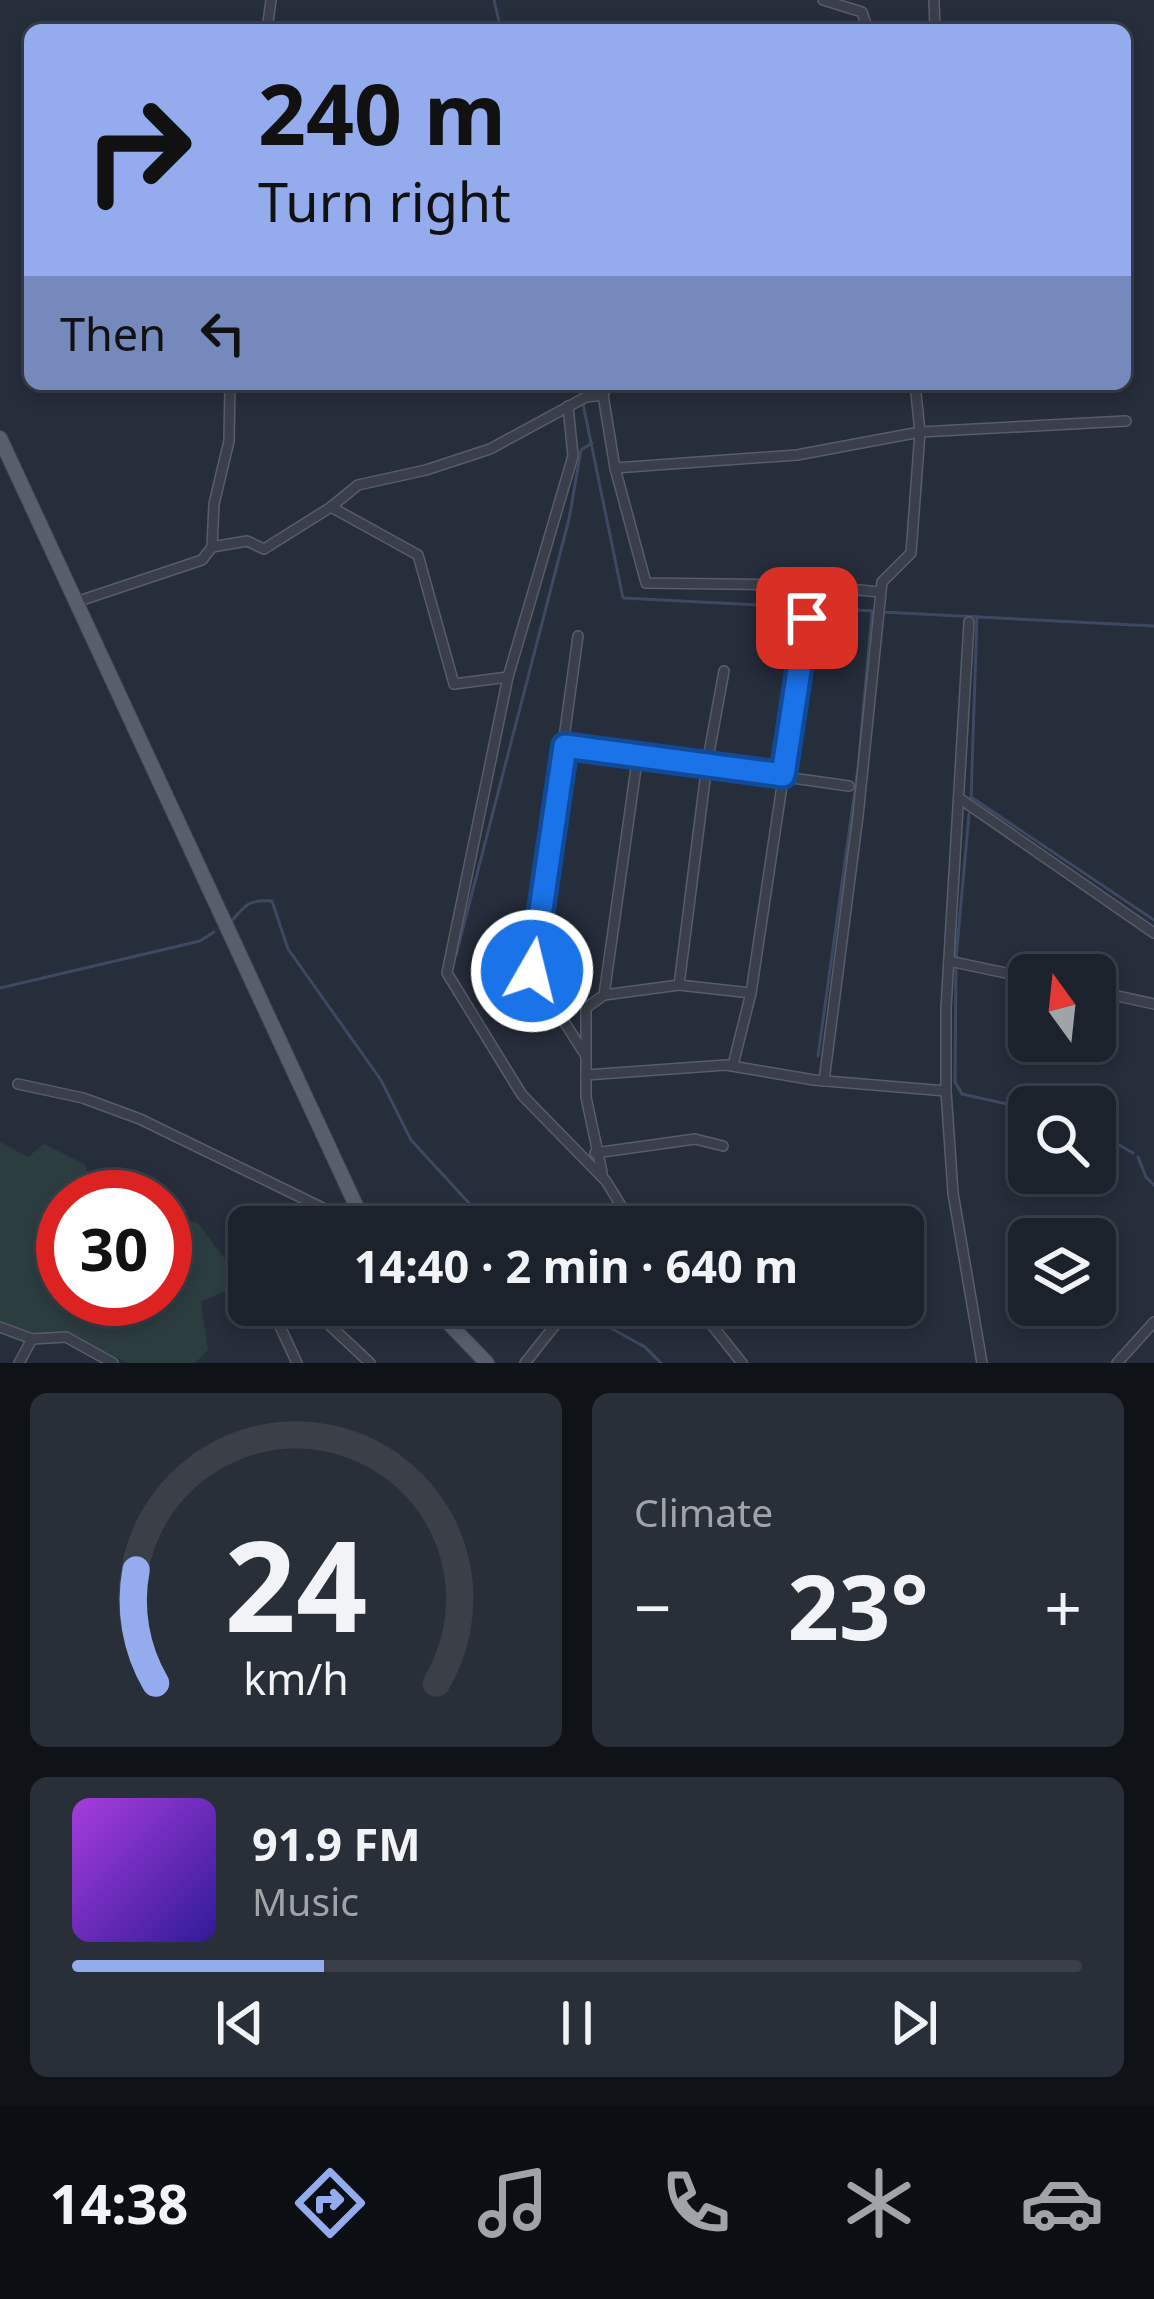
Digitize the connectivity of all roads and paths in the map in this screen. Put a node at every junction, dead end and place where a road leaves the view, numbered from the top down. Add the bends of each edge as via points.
1 (823, 0) edge
2 (866, 24) edge
3 (230, 390) edge
4 (603, 390) edge
5 (605, 390) edge
6 (916, 390) edge
7 (568, 406) junction
8 (1126, 421) dead end
9 (920, 432) junction
10 (0, 438) edge
11 (615, 468) junction
12 (331, 507) junction
13 (212, 548) junction
14 (880, 592) junction
15 (76, 602) junction
16 (807, 618) dead end
17 (969, 622) dead end
18 (578, 636) dead end
19 (724, 671) dead end
20 (508, 677) junction
21 (565, 746) junction
22 (638, 754) junction
23 (706, 764) junction
24 (783, 775) junction
25 (850, 786) dead end
26 (958, 798) junction
27 (1154, 933) edge
28 (949, 961) junction
29 (1008, 974) edge
30 (679, 985) junction
31 (751, 993) junction
32 (604, 995) junction
33 (1116, 996) edge
34 (1154, 1004) edge
35 (586, 1058) junction
36 (733, 1065) junction
37 (586, 1076) junction
38 (824, 1081) junction
39 (18, 1084) dead end
40 (946, 1091) junction
41 (723, 1146) dead end
42 (596, 1153) junction
43 (606, 1181) junction
44 (319, 1206) edge
45 (356, 1206) edge
46 (621, 1206) edge
47 (1154, 1322) edge
48 (279, 1326) edge
49 (330, 1326) edge
50 (451, 1326) edge
51 (554, 1326) edge
52 (713, 1326) edge
53 (0, 1327) edge
54 (32, 1339) junction
55 (19, 1363) edge
56 (113, 1363) edge
57 (297, 1363) edge
58 (370, 1363) edge
59 (487, 1363) edge
60 (525, 1363) edge
61 (742, 1363) edge
62 (982, 1363) edge
63 (1117, 1363) edge

1 - 2 street via 862,12
3 - 13 street
4 - 7 street
5 - 11 street
6 - 9 street
7 - 12 street via 490,449 358,485
7 - 20 street via 573,456
8 - 9 street
9 - 11 street via 797,455
9 - 14 street via 910,553
10 - 15 main road
11 - 14 street via 646,583
12 - 13 street via 264,549 247,541
12 - 20 street via 418,554 454,684
13 - 15 street via 202,560
14 - 38 street
15 - 45 main road
16 - 24 street
17 - 26 street
18 - 21 street
19 - 23 street
20 - 43 street via 448,979 522,1095
21 - 22 street
21 - 35 street via 532,971
22 - 23 street
22 - 32 street
23 - 24 street
23 - 30 street
24 - 25 street
24 - 31 street
26 - 27 street
26 - 28 street
28 - 29 street
28 - 40 street
30 - 31 street
30 - 32 street
31 - 36 street
32 - 35 street via 586,1009
33 - 34 street
35 - 37 street
36 - 37 street
36 - 38 street
37 - 42 street
38 - 40 street
39 - 44 street via 140,1119
40 - 62 street via 953,1193
41 - 42 street via 695,1139
42 - 43 street
43 - 46 street
47 - 63 street
48 - 57 street
49 - 58 street
50 - 59 main road
51 - 60 street
52 - 61 street
53 - 54 street
54 - 55 street
54 - 56 street via 66,1337

